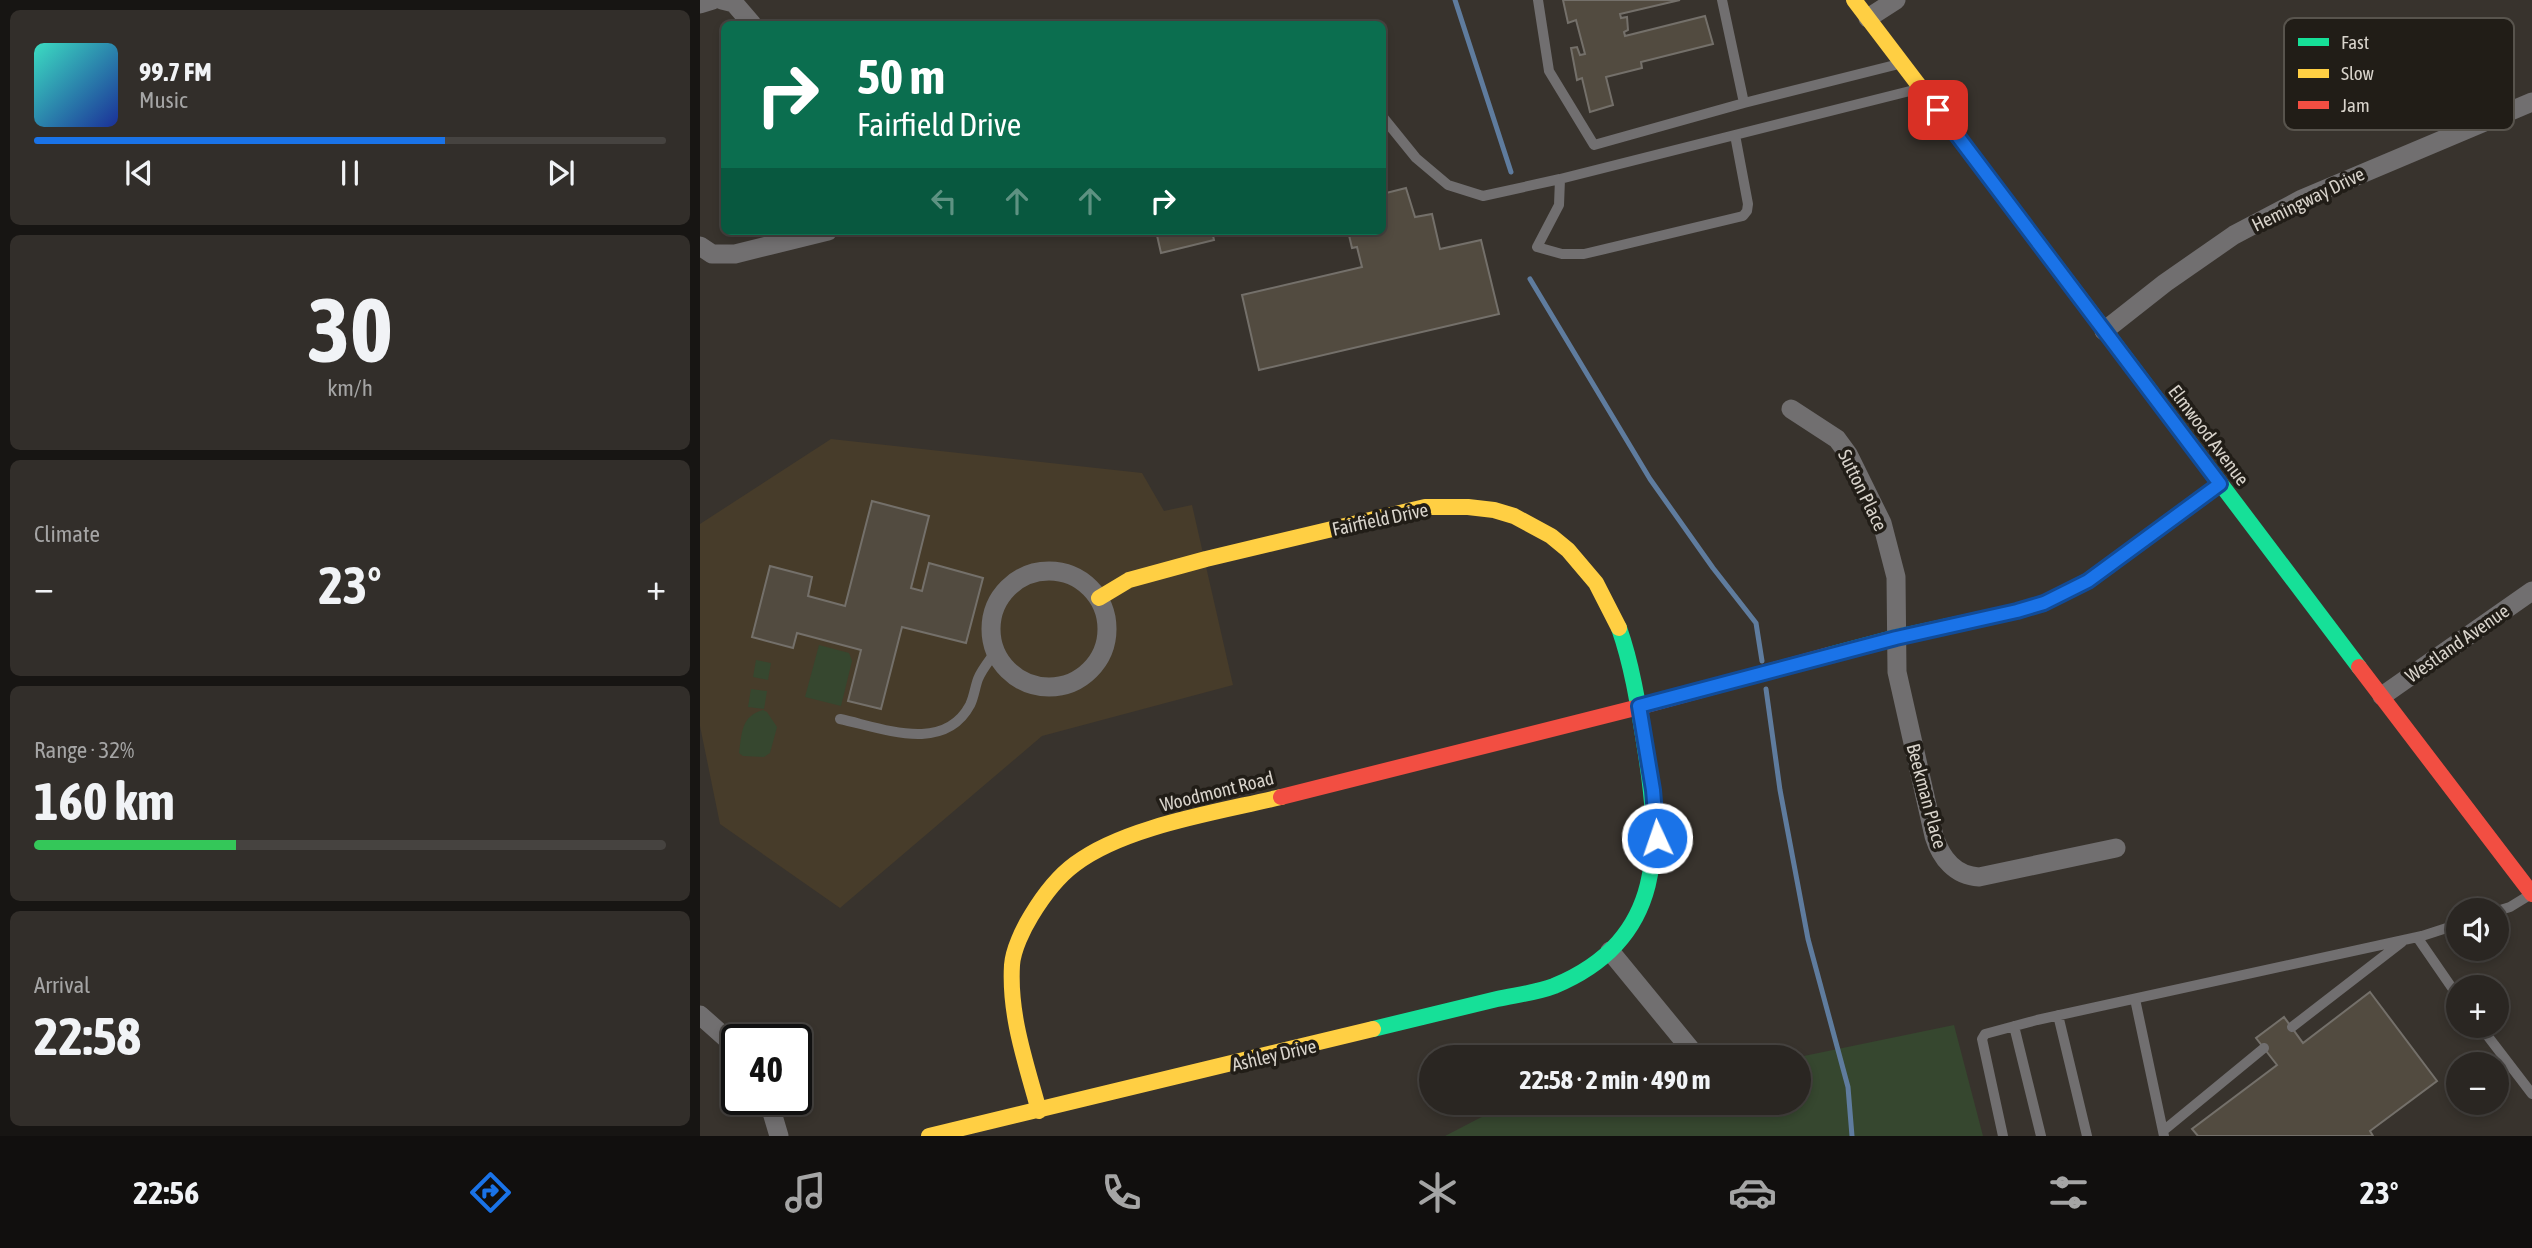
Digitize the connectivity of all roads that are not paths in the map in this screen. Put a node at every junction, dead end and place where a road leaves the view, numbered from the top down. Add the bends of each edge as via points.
1 (713, 0) edge
2 (722, 0) edge
3 (1538, 0) edge
4 (1722, 0) edge
5 (1854, 0) edge
6 (1896, 0) edge
7 (700, 4) edge
8 (1868, 18) junction
9 (749, 21) edge
10 (1902, 63) junction
11 (1921, 88) junction
12 (2532, 102) edge
13 (1744, 103) junction
14 (2514, 110) edge
15 (1386, 121) edge
16 (2466, 130) edge
17 (1735, 135) junction
18 (1560, 180) junction
19 (812, 235) edge
20 (700, 246) edge
21 (2104, 331) junction
22 (1791, 409) dead end
23 (2220, 484) junction
24 (2532, 591) edge
25 (1099, 598) junction
26 (1896, 638) junction
27 (996, 651) junction
28 (2382, 696) junction
29 (1639, 706) junction
30 (840, 719) dead end
31 (2116, 848) dead end
32 (2532, 894) edge
33 (2509, 907) edge
34 (2446, 928) edge
35 (2417, 937) junction
36 (2405, 939) junction
37 (1610, 951) junction
38 (2446, 979) edge
39 (2135, 999) junction
40 (700, 1016) edge
41 (2058, 1016) junction
42 (2014, 1026) junction
43 (2292, 1027) dead end
44 (721, 1034) edge
45 (2489, 1038) edge
46 (1687, 1045) edge
47 (2264, 1048) dead end
48 (2532, 1094) edge
49 (1039, 1111) junction
50 (773, 1115) edge
51 (2163, 1133) edge
52 (779, 1136) edge
53 (929, 1136) edge
54 (2003, 1136) edge
55 (2040, 1136) edge
56 (2087, 1136) edge

1 - 7 street
2 - 9 street via 734,3
3 - 13 lane via 1549,71 1594,145
4 - 13 lane
5 - 8 street, Elmwood Avenue
6 - 8 street
8 - 10 street, Elmwood Avenue
10 - 11 street, Elmwood Avenue
10 - 13 lane
11 - 17 lane
11 - 21 street, Elmwood Avenue
12 - 14 street, Hemingway Drive
15 - 18 lane via 1416,158 1448,185 1483,196
16 - 21 street, Hemingway Drive via 2302,199 2234,235
17 - 18 lane
17 - 18 lane via 1748,204 1743,216 1584,254 1562,254 1537,247 1559,205
19 - 20 street via 734,254 712,254
21 - 23 street, Elmwood Avenue
22 - 26 street, Sutton Place via 1837,439 1882,523 1896,577
23 - 26 street via 2065,594 2017,611
23 - 28 street, Elmwood Avenue
24 - 28 street, Westland Avenue
25 - 27 street via 1069,574 1031,573 1001,596 991,633
25 - 27 street via 1107,623 1104,649 1096,664 1076,680 1051,687 1034,685 1018,678
25 - 29 street, Fairfield Drive via 1129,580 1425,507 1496,510 1537,527 1558,542 1592,579 1616,618
26 - 29 street
26 - 31 street, Beekman Place via 1896,672 1934,836 1946,862 1963,874 1979,877
27 - 30 lane via 979,676 970,705 949,728 909,734
28 - 32 street, Elmwood Avenue
29 - 37 street, Ashley Drive via 1656,816 1655,862 1634,921
29 - 49 street, Woodmont Road via 1151,829 1110,842 1074,864 1045,892 1026,924 1012,963 1014,1020
32 - 33 lane
34 - 35 lane
35 - 36 lane
35 - 38 lane
36 - 39 lane
36 - 43 lane
37 - 46 street
37 - 49 street, Ashley Drive via 1574,977 1530,993
39 - 41 lane
39 - 51 lane
40 - 44 street
41 - 42 lane
41 - 56 lane
42 - 54 lane via 1985,1034 1982,1039
42 - 55 lane
45 - 48 lane
47 - 51 lane
49 - 53 street, Ashley Drive
50 - 52 street

